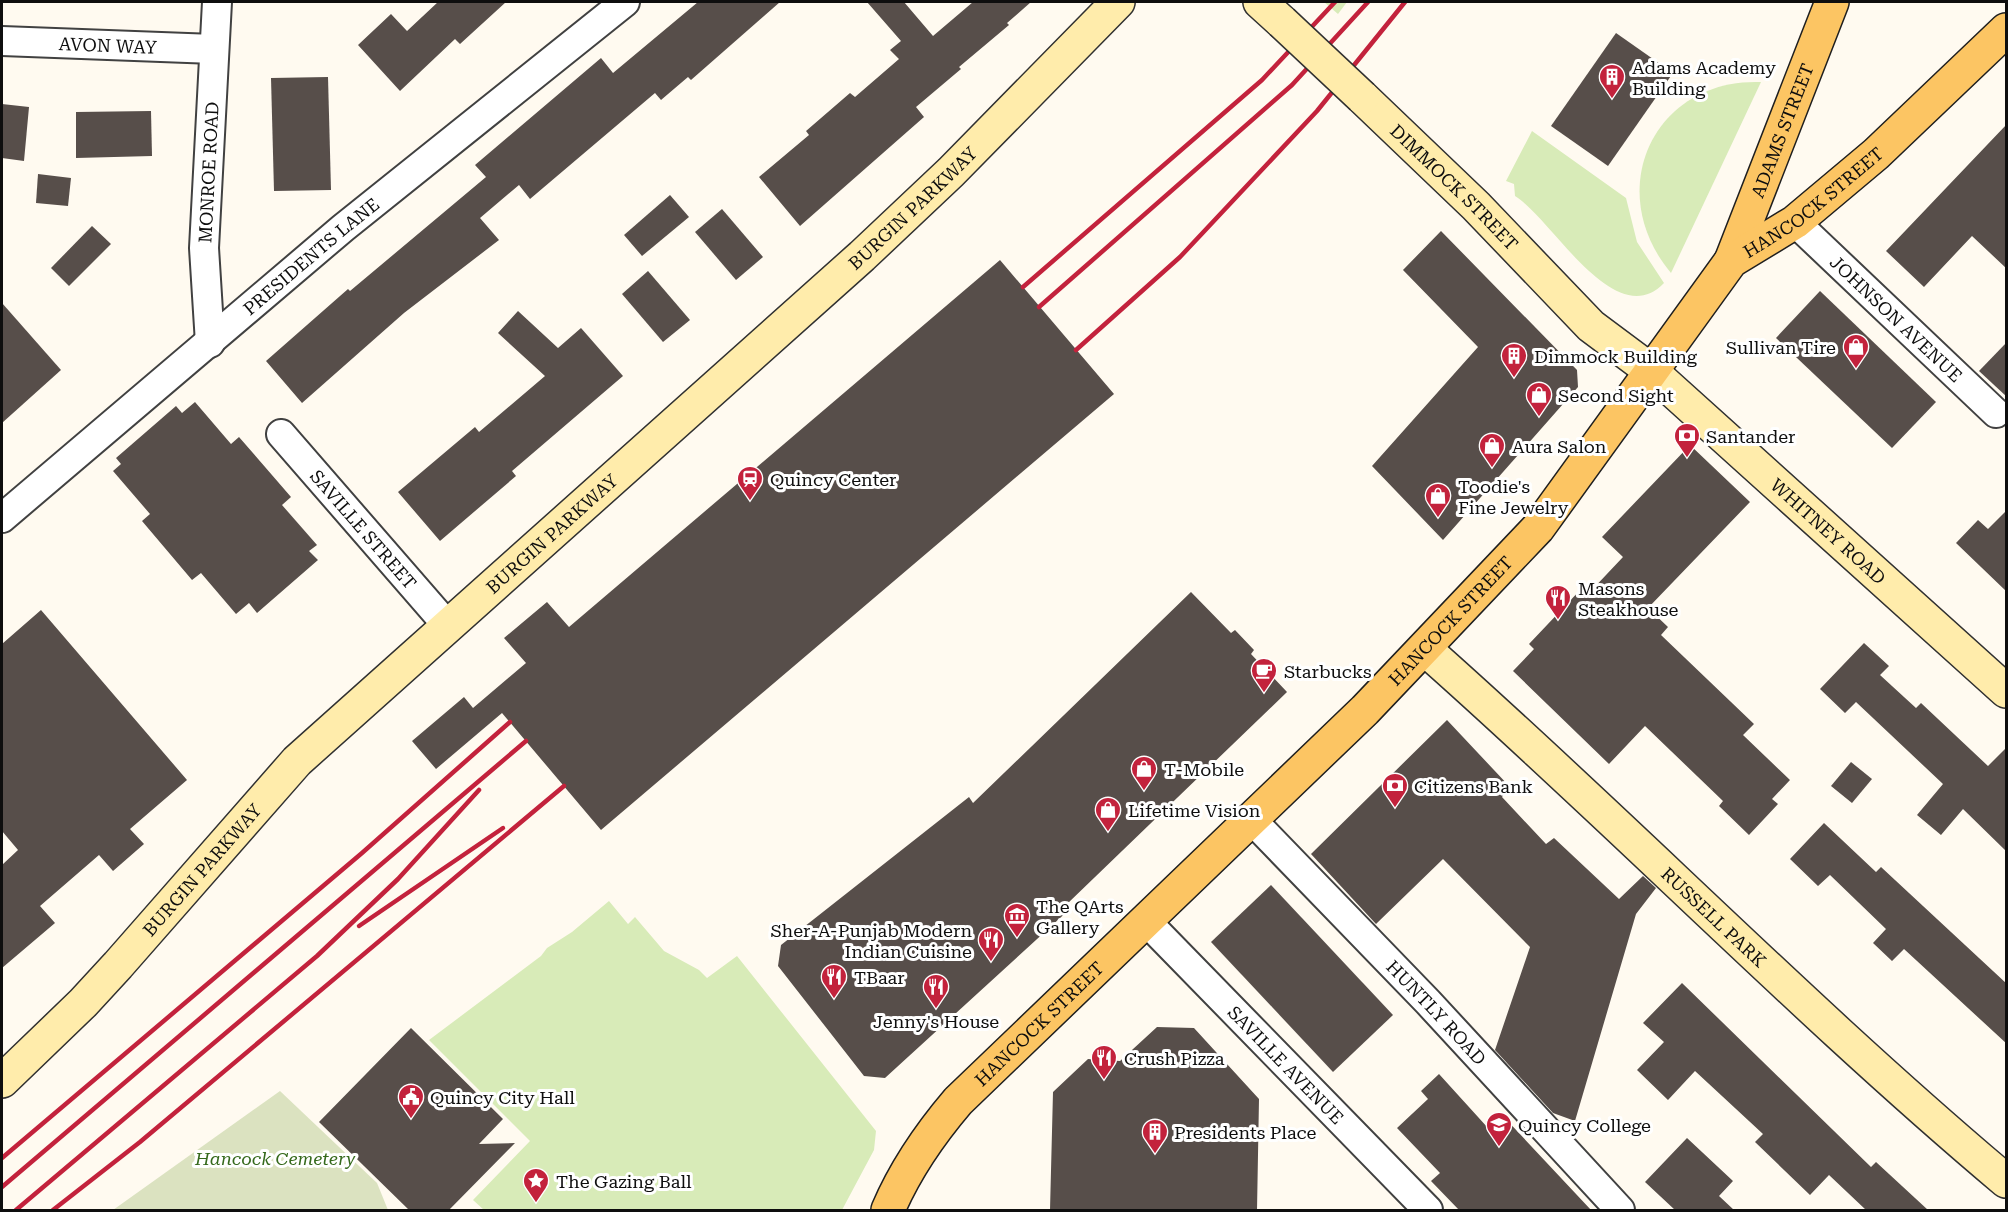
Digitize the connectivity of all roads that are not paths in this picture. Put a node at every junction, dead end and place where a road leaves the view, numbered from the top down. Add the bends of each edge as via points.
1 (217, 2) edge
2 (625, 2) edge
3 (1118, 2) edge
4 (1832, 2) edge
5 (1271, 12) edge
6 (2007, 30) edge
7 (2, 42) edge
8 (214, 49) junction
9 (1795, 222) junction
10 (1731, 261) junction
11 (210, 343) junction
12 (1650, 370) junction
13 (1996, 413) dead end
14 (281, 434) dead end
15 (2, 518) edge
16 (447, 625) junction
17 (1425, 650) junction
18 (2007, 691) edge
19 (1251, 819) junction
20 (1145, 920) junction
21 (2, 1081) edge
22 (2007, 1181) edge
23 (888, 1210) edge
24 (1428, 1210) edge
25 (1620, 1210) edge

1 - 8 street, MONROE ROAD
2 - 11 street, PRESIDENTS LANE via 343,228
3 - 16 street, BURGIN PARKWAY via 907,214
4 - 10 main road, ADAMS STREET
5 - 12 street, DIMMOCK STREET, bridge via 1476,206 1591,326
6 - 9 main road, HANCOCK STREET via 1876,154
7 - 8 street, AVON WAY
8 - 11 street, MONROE ROAD via 204,248
9 - 10 main road, HANCOCK STREET
9 - 13 street, JOHNSON AVENUE
10 - 12 main road, HANCOCK STREET
11 - 15 street, PRESIDENTS LANE
12 - 17 main road, HANCOCK STREET via 1538,528
12 - 18 street, WHITNEY ROAD
14 - 16 street, SAVILLE STREET
16 - 21 street, BURGIN PARKWAY via 297,761 111,973
17 - 19 main road, HANCOCK STREET
17 - 22 street, RUSSELL PARK via 1934,1120
19 - 20 main road, HANCOCK STREET
19 - 25 street, HUNTLY ROAD via 1428,1002
20 - 23 main road, HANCOCK STREET via 958,1101 913,1162
20 - 24 street, SAVILLE AVENUE

